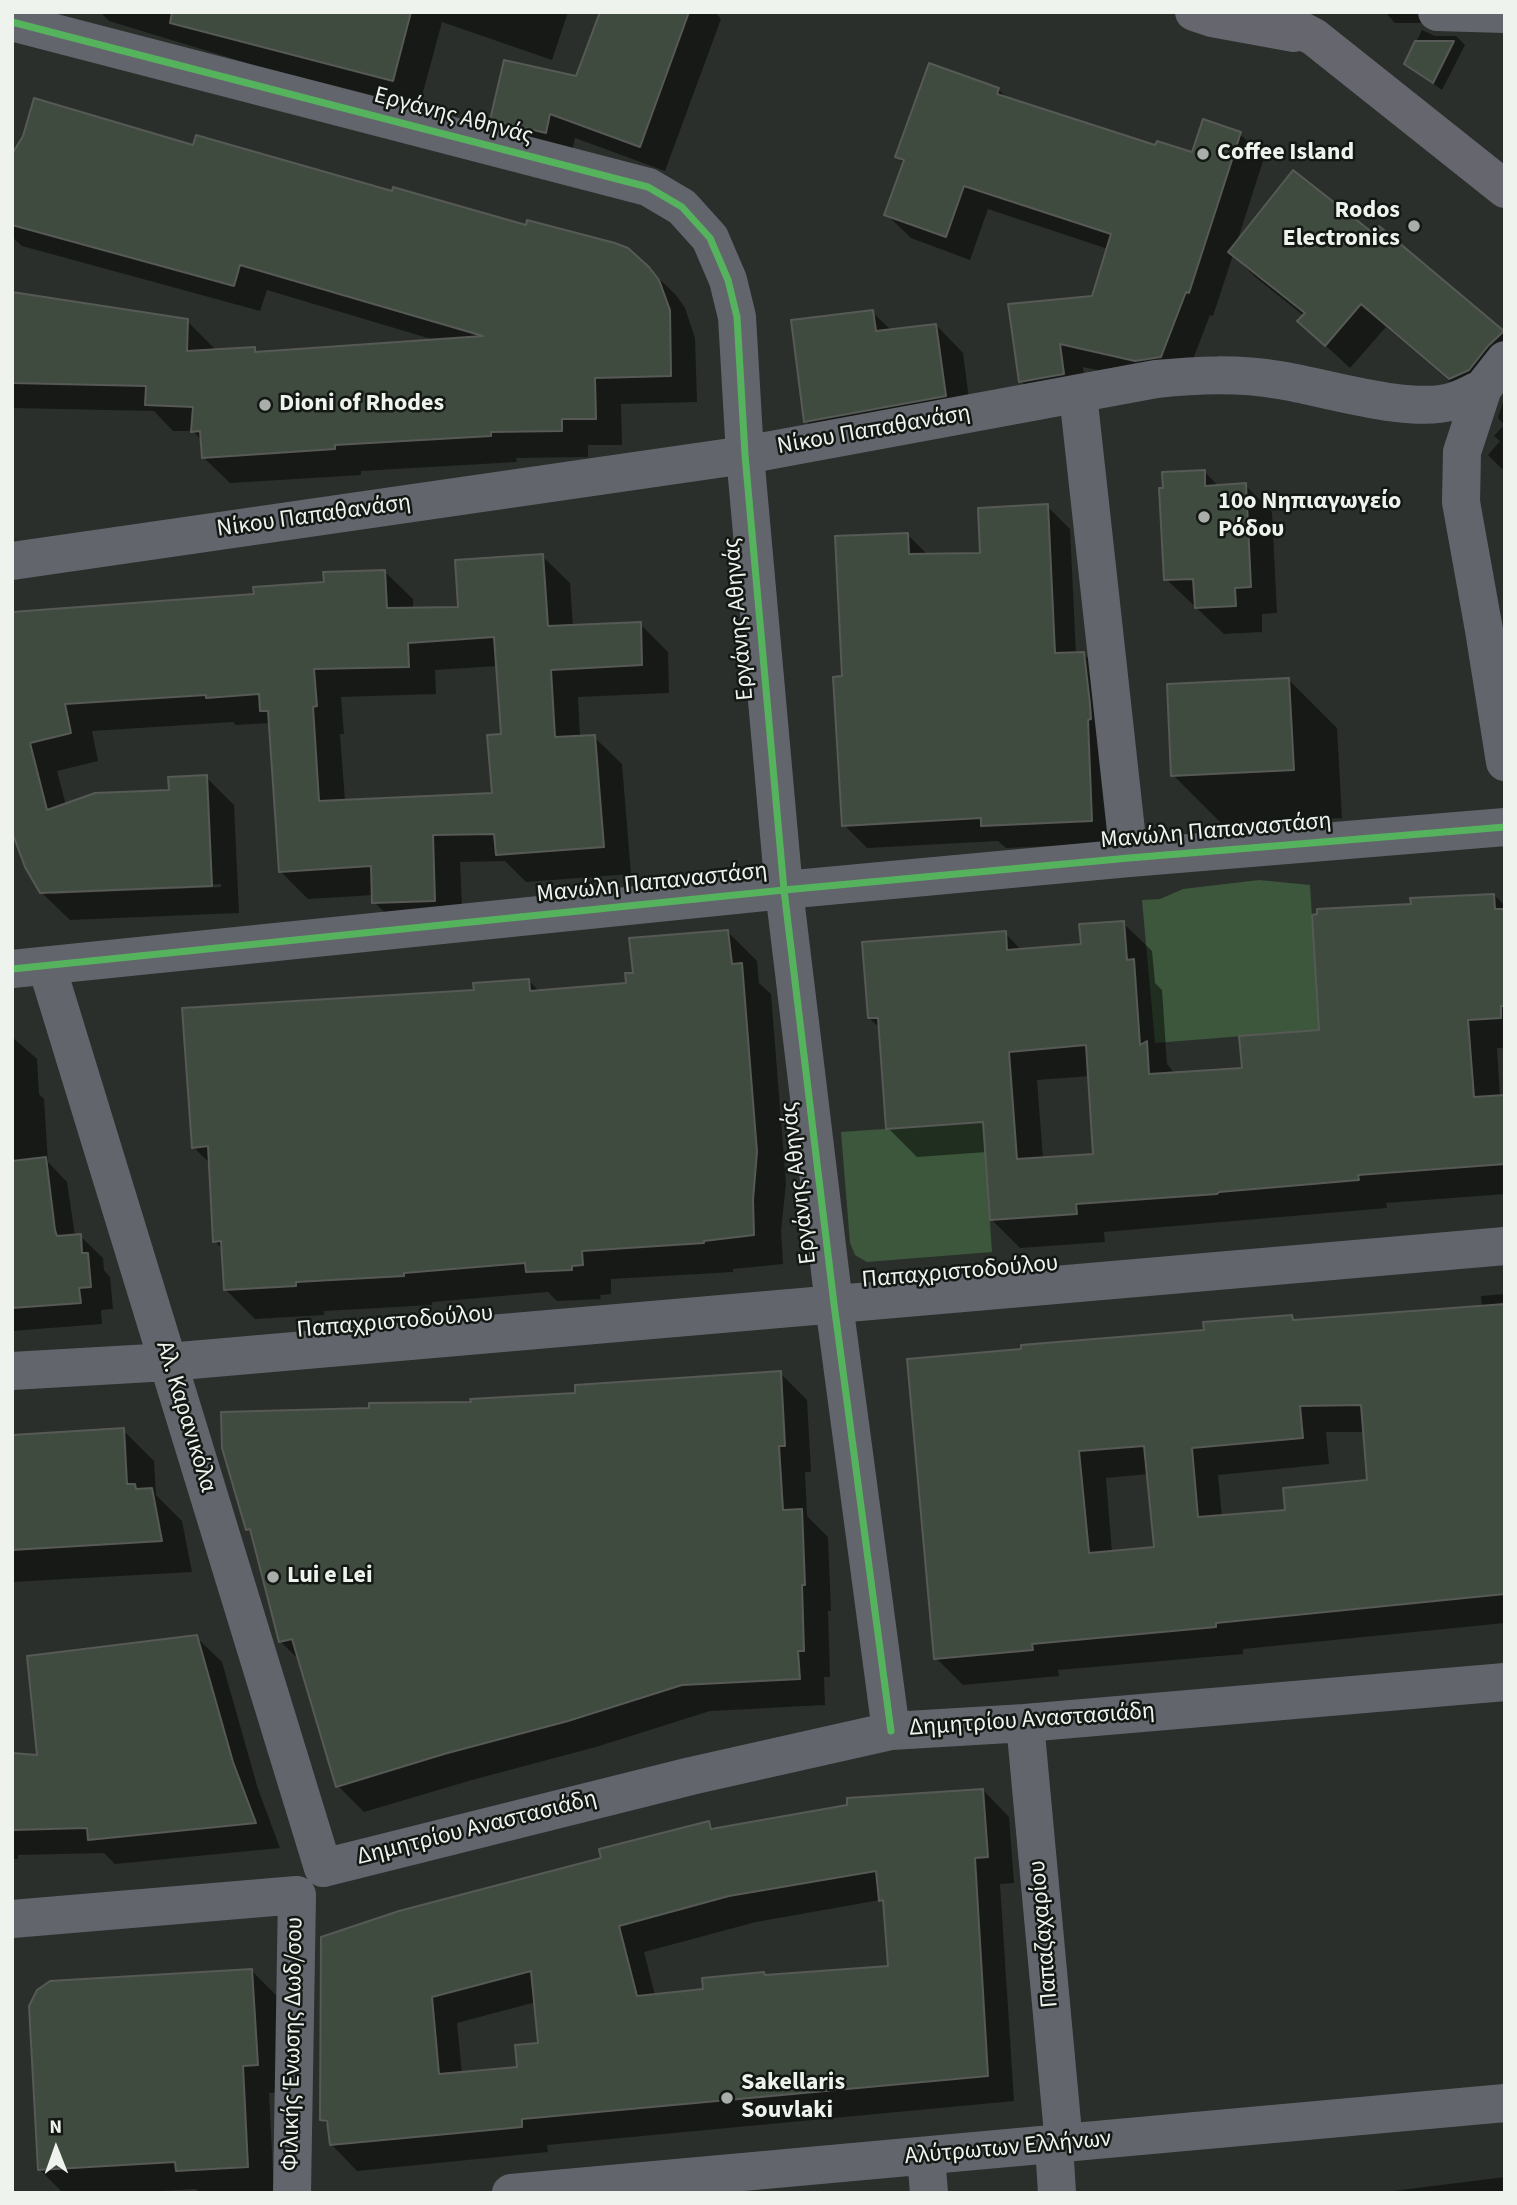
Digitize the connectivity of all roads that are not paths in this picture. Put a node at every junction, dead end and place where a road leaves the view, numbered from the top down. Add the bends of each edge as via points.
1 (1194, 12) edge
2 (1266, 12) edge
3 (1437, 12) edge
4 (1505, 14) edge
5 (12, 22) edge
6 (1315, 24) edge
7 (1505, 189) edge
8 (1494, 374) edge
9 (1078, 394) junction
10 (745, 455) junction
11 (12, 561) edge
12 (1505, 762) edge
13 (1505, 827) edge
14 (1129, 858) junction
15 (784, 890) junction
16 (12, 946) edge
17 (29, 968) edge
18 (1505, 1246) edge
19 (834, 1304) junction
20 (168, 1362) junction
21 (12, 1371) edge
22 (1505, 1682) edge
23 (1025, 1723) junction
24 (891, 1731) junction
25 (323, 1867) junction
26 (297, 1895) junction
27 (12, 1919) edge
28 (1505, 2103) edge
29 (1059, 2144) junction
30 (927, 2174) edge
31 (560, 2191) edge
32 (292, 2193) edge
33 (511, 2193) edge
34 (1057, 2193) edge

1 - 6 main road via 1212,18
2 - 6 main road
3 - 4 street
5 - 10 street, Εργάνης Αθηνάς via 648,187 682,208 710,238 728,280 737,317
6 - 7 main road
8 - 9 street, Νίκου Παπαθανάση via 1452,402 1416,404 1280,380 1203,374
8 - 12 street via 1462,452 1461,502
9 - 10 street, Νίκου Παπαθανάση
9 - 14 street
10 - 11 street, Νίκου Παπαθανάση
10 - 15 street, Εργάνης Αθηνάς
13 - 14 street, Μανώλη Παπαναστάση
14 - 15 street, Μανώλη Παπαναστάση
15 - 17 street, Μανώλη Παπαναστάση
15 - 19 street, Εργάνης Αθηνάς
16 - 17 street
17 - 20 street, Αλ. Καρανικόλα
18 - 19 street, Παπαχριστοδούλου
19 - 20 street, Παπαχριστοδούλου
19 - 24 street, Εργάνης Αθηνάς
20 - 21 street, Παπαχριστοδούλου
20 - 25 street, Αλ. Καρανικόλα
22 - 23 street, Δημητρίου Αναστασιάδη
23 - 24 street, Δημητρίου Αναστασιάδη
23 - 29 street, Παπαζαχαρίου
24 - 25 street, Δημητρίου Αναστασιάδη
25 - 26 street
26 - 27 street
26 - 32 street, Φιλικής Ένωσης Δωδ/σου
28 - 29 street, Αλύτρωτων Ελλήνων
29 - 30 street, Αλύτρωτων Ελλήνων
29 - 34 street, Παπαζαχαρίου
30 - 31 street, Αλύτρωτων Ελλήνων
31 - 33 street, Αλύτρωτων Ελλήνων

